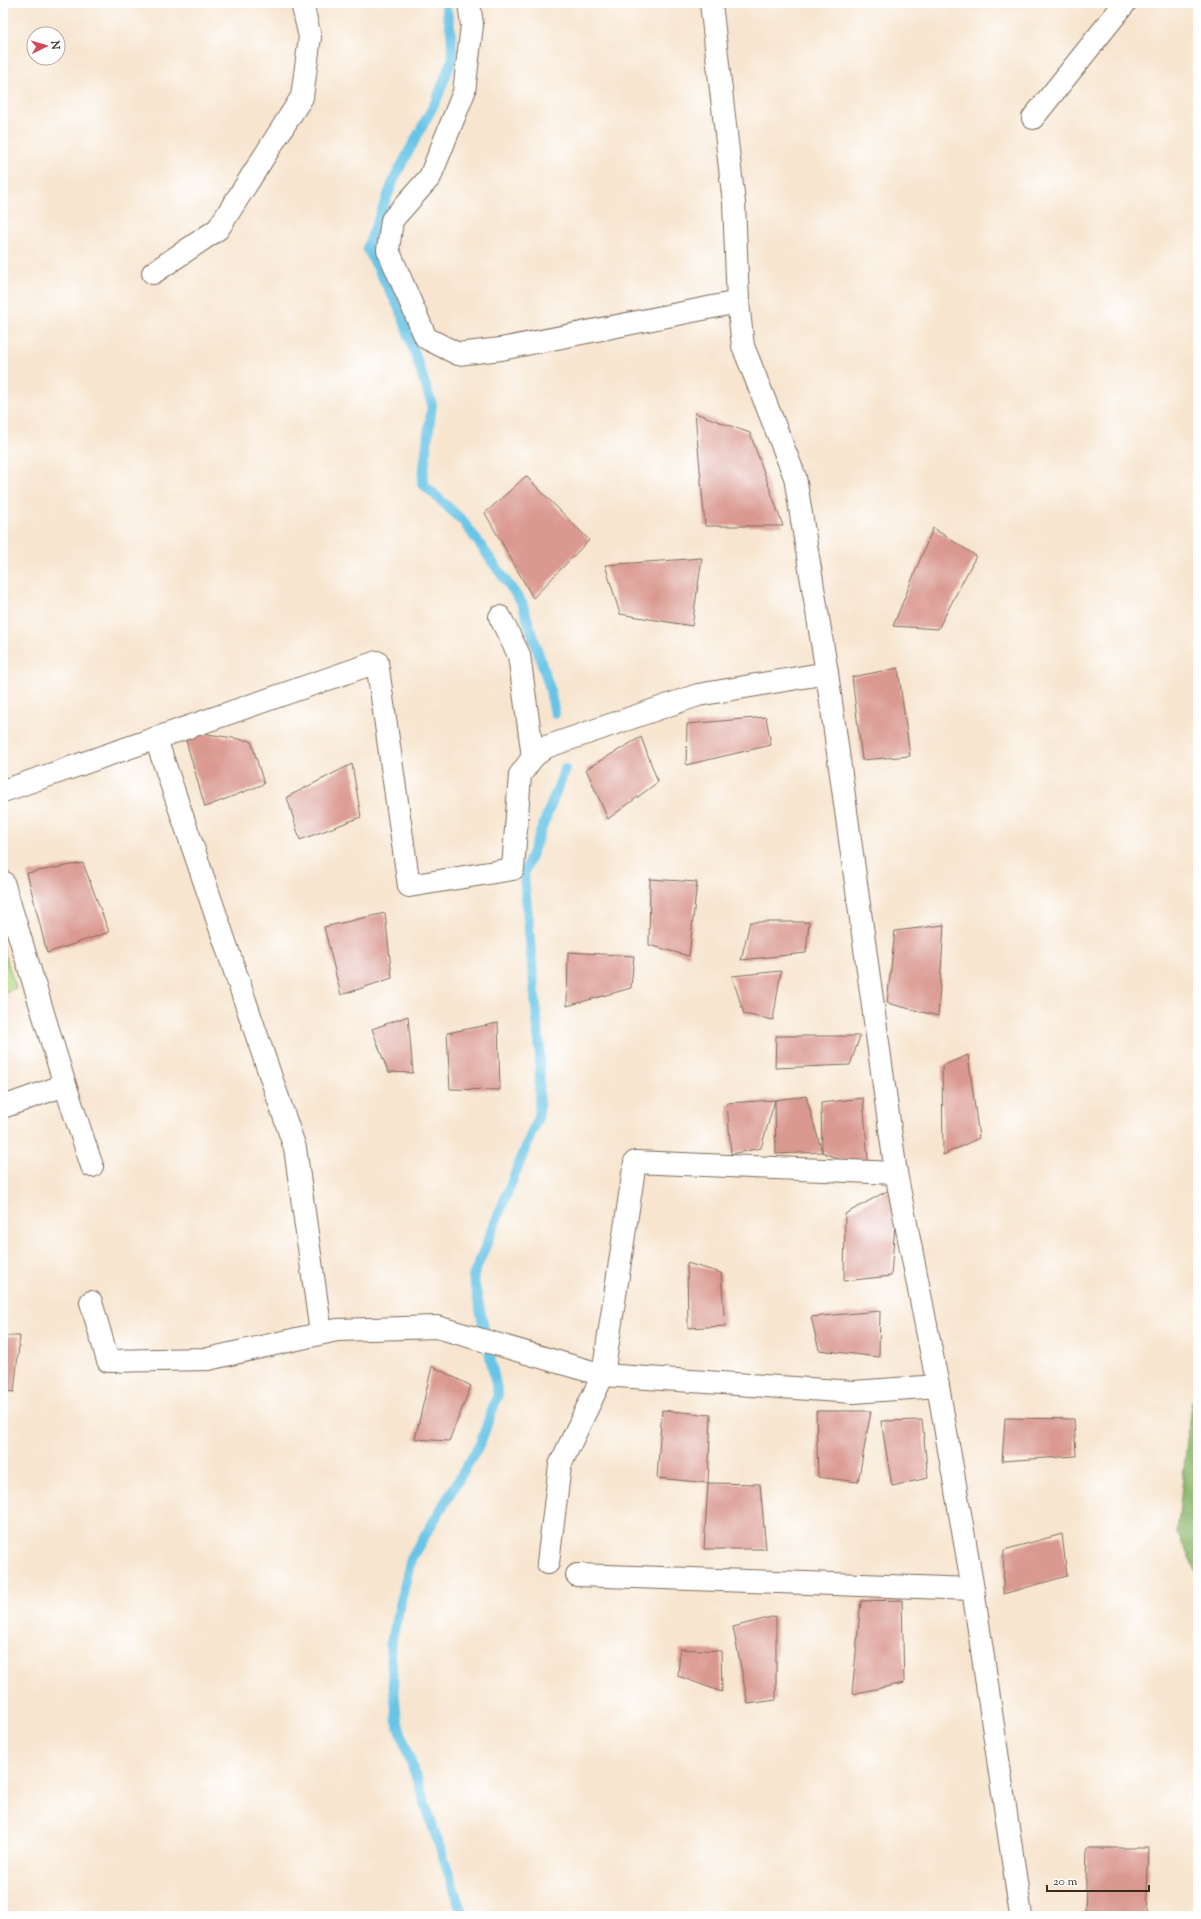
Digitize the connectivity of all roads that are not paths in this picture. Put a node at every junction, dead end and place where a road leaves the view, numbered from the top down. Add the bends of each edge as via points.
1 (302, 3) edge
2 (469, 3) edge
3 (711, 3) edge
4 (1125, 3) edge
5 (1033, 118) dead end
6 (153, 273) dead end
7 (738, 302) junction
8 (500, 617) dead end
9 (827, 673) junction
10 (156, 739) junction
11 (533, 757) junction
12 (3, 791) edge
13 (3, 882) edge
14 (65, 1085) junction
15 (3, 1107) edge
16 (92, 1166) dead end
17 (896, 1173) junction
18 (91, 1302) dead end
19 (321, 1333) junction
20 (603, 1375) junction
21 (938, 1386) junction
22 (548, 1563) dead end
23 (577, 1575) dead end
24 (973, 1589) junction
25 (1021, 1916) edge

1 - 6 street via 310,37 302,97 218,229
2 - 7 street via 472,25 464,92 430,177 392,220 388,250 426,338 458,354 501,349
3 - 7 street via 734,203
4 - 5 street
7 - 9 street via 743,346 795,477
8 - 11 street via 519,655
9 - 11 street via 698,695 546,747
9 - 17 street
10 - 11 street via 377,662 409,886 513,869 520,776
10 - 12 street
10 - 19 street via 295,1148
13 - 14 street
14 - 15 street
14 - 16 street
17 - 20 street via 635,1162
17 - 21 street
18 - 19 street via 108,1361 208,1359
19 - 20 street via 337,1330 437,1327
20 - 21 street via 854,1392
20 - 22 street via 560,1465
21 - 24 street
23 - 24 street
24 - 25 street

